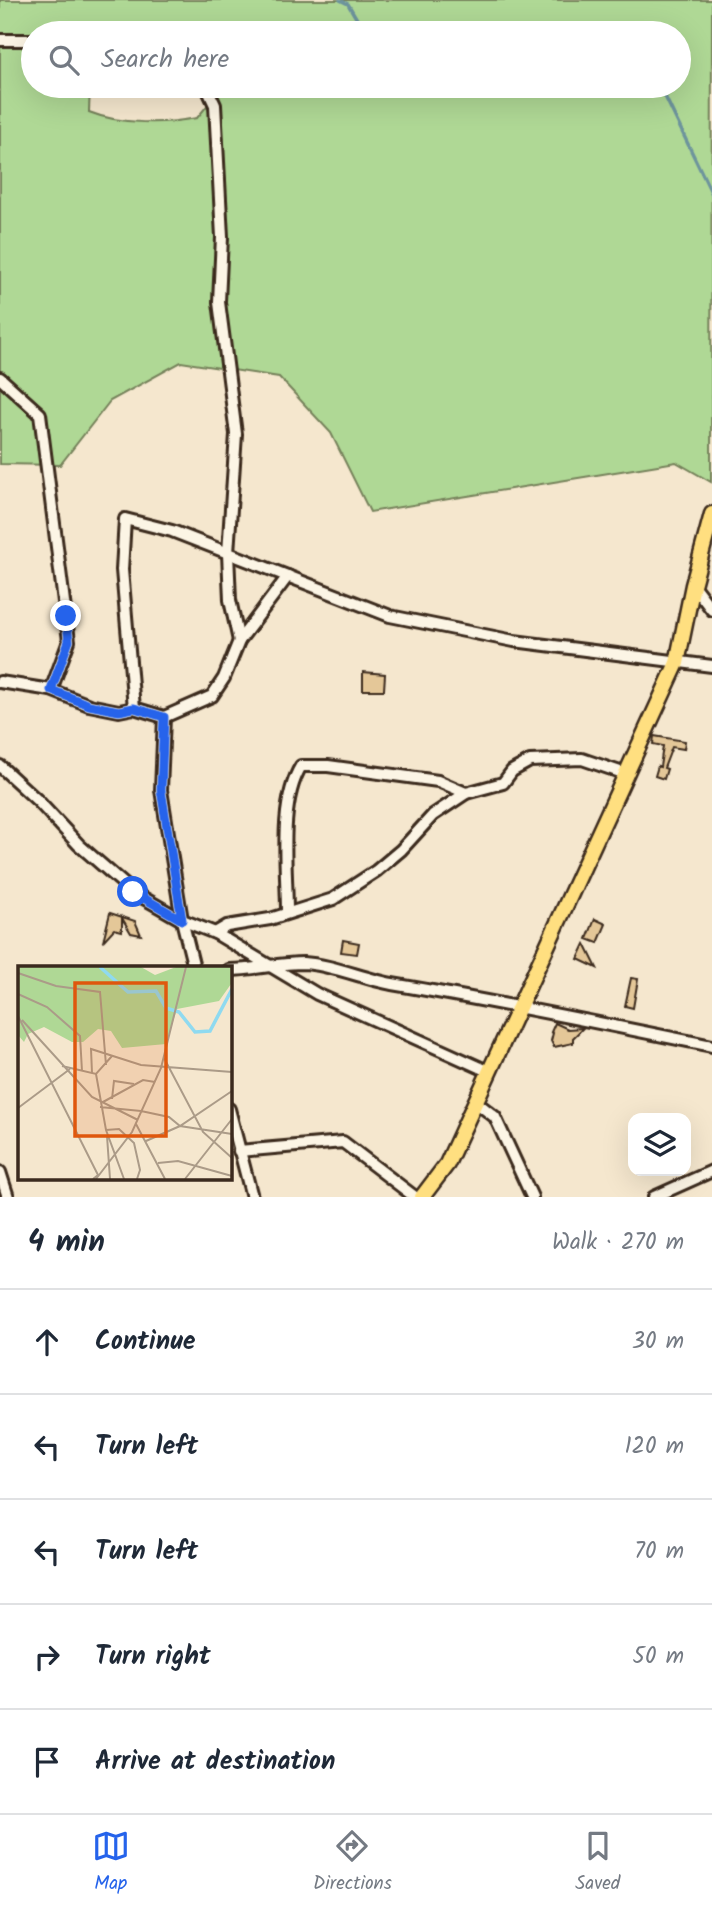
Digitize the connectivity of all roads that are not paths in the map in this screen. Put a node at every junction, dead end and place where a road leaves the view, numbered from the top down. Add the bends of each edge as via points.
1 (0, 40) edge
2 (21, 40) edge
3 (212, 98) edge
4 (0, 378) edge
5 (712, 514) edge
6 (228, 553) junction
7 (288, 576) junction
8 (693, 585) junction
9 (712, 610) edge
10 (239, 641) junction
11 (677, 663) junction
12 (712, 666) edge
13 (0, 682) edge
14 (51, 690) junction
15 (134, 708) junction
16 (164, 717) junction
17 (0, 766) edge
18 (626, 774) junction
19 (466, 793) junction
20 (287, 912) junction
21 (182, 920) junction
22 (215, 933) junction
23 (269, 964) junction
24 (194, 966) edge
25 (231, 970) edge
26 (520, 1006) junction
27 (712, 1046) edge
28 (490, 1072) junction
29 (476, 1102) junction
30 (231, 1117) edge
31 (239, 1151) junction
32 (712, 1171) edge
33 (0, 1172) edge
34 (8, 1197) edge
35 (252, 1197) edge
36 (415, 1197) edge
37 (422, 1197) edge
38 (532, 1197) edge
39 (654, 1197) edge

1 - 2 street
3 - 6 street via 222,237 219,302 236,435
4 - 14 street via 40,414 69,641
5 - 8 main road
6 - 7 street
6 - 10 street via 229,600
6 - 15 street via 125,519 122,570
7 - 10 street
7 - 11 street via 390,616 514,641
8 - 9 street
8 - 11 main road
10 - 16 street via 212,696
11 - 12 street
11 - 18 main road
13 - 14 street
14 - 15 street via 89,705 119,711
15 - 16 street
16 - 21 street via 161,790
17 - 21 street via 133,892
18 - 19 street via 582,759 530,761 512,771 503,783
18 - 26 main road
19 - 20 street via 433,816 376,871 332,899
19 - 20 street via 438,781 301,766 287,809
20 - 22 street
21 - 22 street
21 - 24 street
22 - 23 street
23 - 25 street
23 - 26 street via 306,963 379,982
23 - 28 street via 317,994
26 - 27 street
26 - 28 main road
28 - 29 main road
29 - 37 main road via 447,1164
29 - 38 street via 495,1117
30 - 31 street
31 - 35 street
31 - 36 street via 343,1142
32 - 39 street
33 - 34 street

